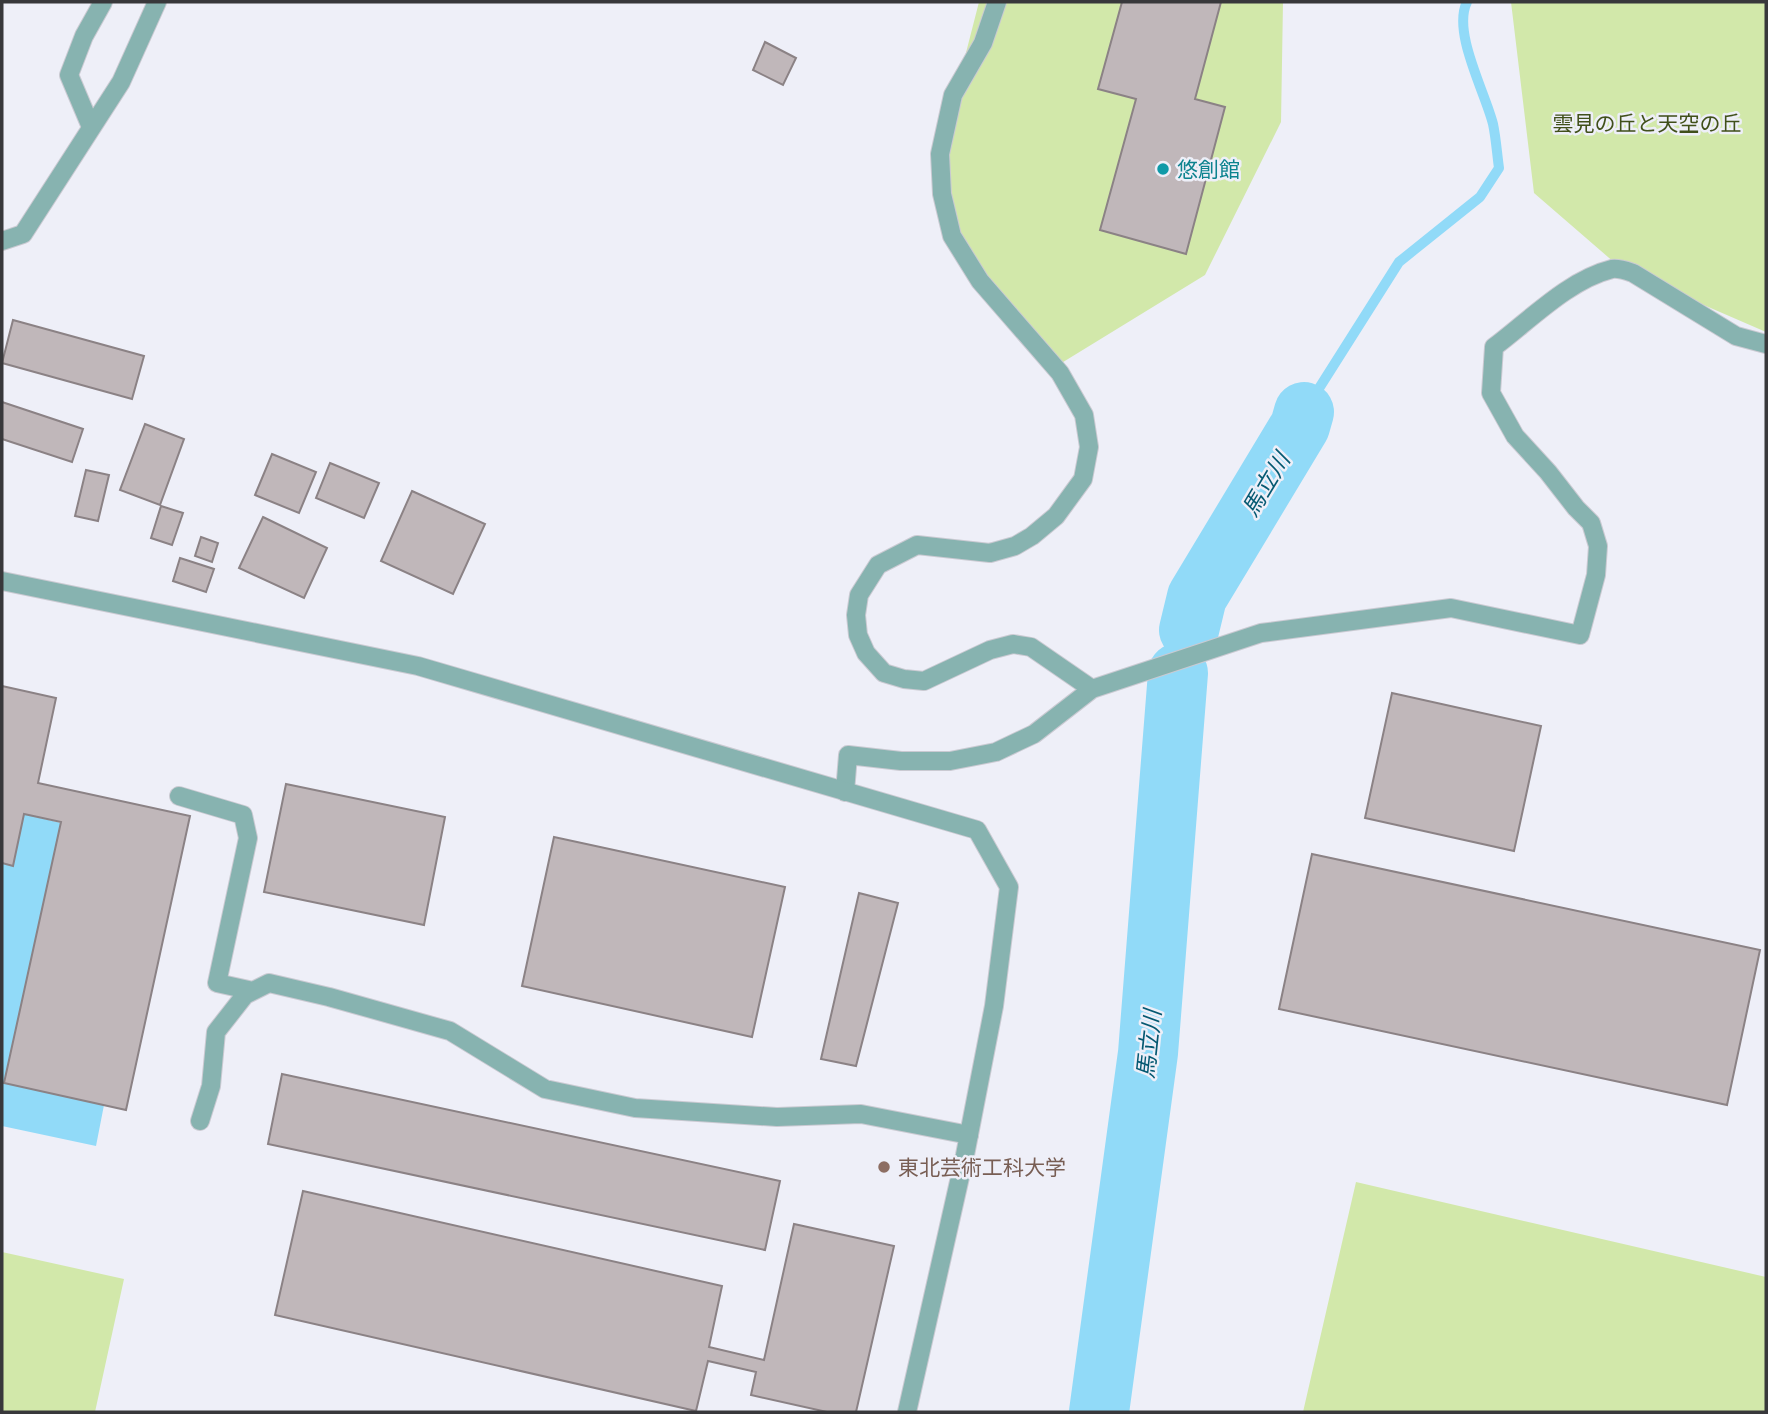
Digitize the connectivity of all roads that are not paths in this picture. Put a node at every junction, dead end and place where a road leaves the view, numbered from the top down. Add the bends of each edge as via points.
1 (103, 2) edge
2 (157, 2) edge
3 (997, 2) edge
4 (92, 127) junction
5 (2, 241) edge
6 (1766, 344) edge
7 (2, 581) edge
8 (1092, 689) junction
9 (845, 792) junction
10 (179, 796) dead end
11 (253, 991) junction
12 (200, 1121) dead end
13 (969, 1135) junction
14 (907, 1412) edge

1 - 4 street via 69,75
2 - 4 street via 121,82
3 - 8 street via 983,43 953,95 940,154 942,194 952,236 980,281 1060,373 1084,415 1089,447 1083,479 1056,516 1015,546 990,553 917,545 878,565 859,595 858,635 866,653 884,673 904,679 924,681 1013,644 1031,647
4 - 5 street via 23,234
6 - 8 street via 1736,336 1633,273 1615,268 1547,304 1494,348 1491,393 1515,436 1591,523 1598,547 1596,575 1580,635 1451,608 1261,633
7 - 9 street via 418,666
8 - 9 street via 1034,734 996,752 950,761 848,755
9 - 13 street via 977,830 1009,887 994,1006
10 - 11 street via 243,815 248,838 216,982
11 - 12 street via 216,1032 211,1086
11 - 13 street via 269,983 450,1031 545,1089 635,1108 777,1117 861,1114
13 - 14 street

